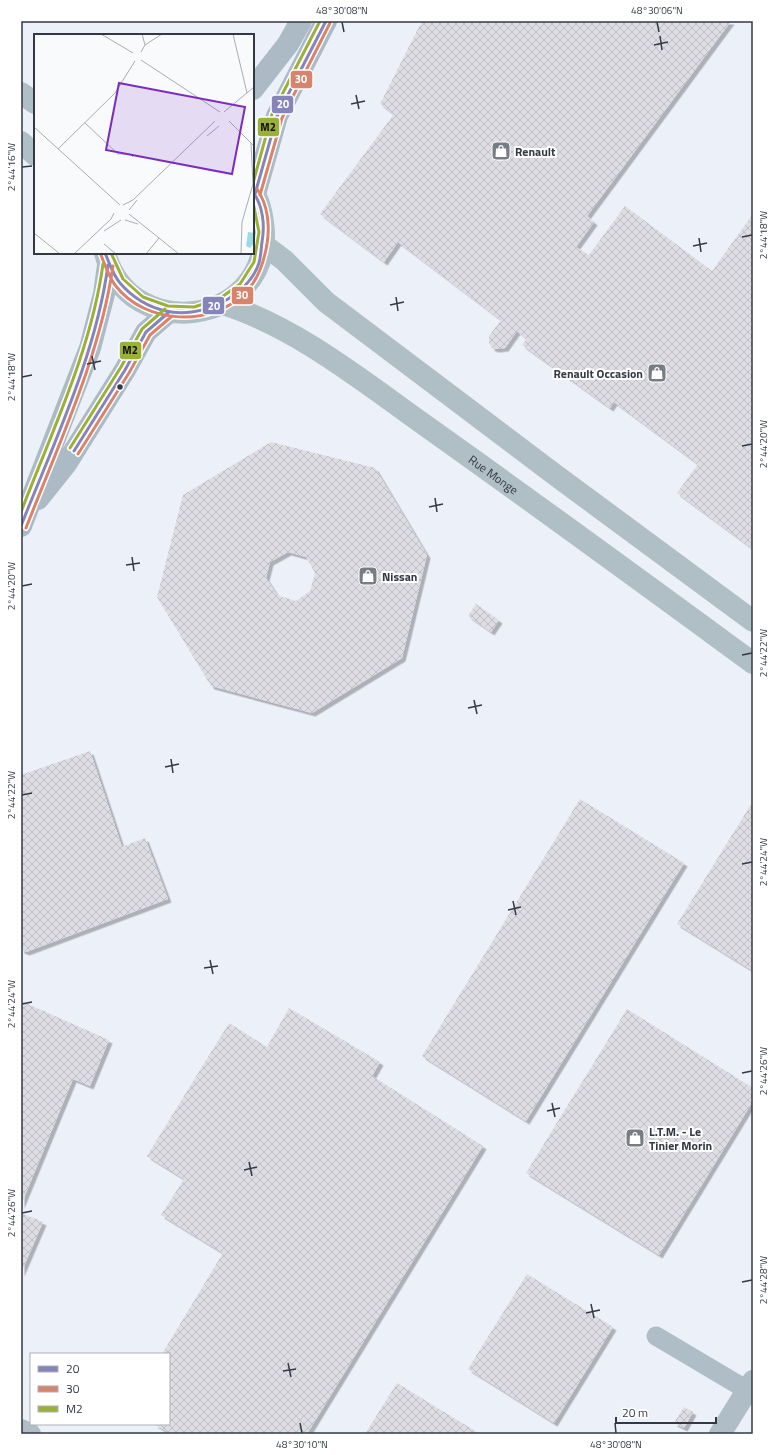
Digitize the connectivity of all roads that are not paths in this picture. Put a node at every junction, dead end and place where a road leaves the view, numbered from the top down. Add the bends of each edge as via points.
1 (301, 21) edge
2 (326, 21) edge
3 (254, 88) edge
4 (21, 93) edge
5 (34, 102) edge
6 (21, 142) edge
7 (34, 154) edge
8 (254, 193) edge
9 (264, 245) junction
10 (106, 259) edge
11 (223, 304) junction
12 (168, 313) junction
13 (24, 520) edge
14 (753, 621) edge
15 (753, 663) edge
16 (656, 1336) dead end
17 (750, 1386) edge
18 (21, 1430) edge
19 (30, 1434) edge
20 (720, 1434) edge

1 - 3 main road via 288,44
2 - 8 main road via 277,116
4 - 5 main road
6 - 7 main road
8 - 9 main road via 263,219
9 - 11 main road via 257,266 245,285
9 - 14 main road via 284,260 326,302
10 - 12 main road via 120,285 139,301
10 - 13 main road via 104,294 90,348
11 - 12 main road via 208,311
11 - 15 main road, Rue Monge via 248,312 337,363 529,498
12 - 13 main road via 146,332 66,464
16 - 17 lane
17 - 20 street
18 - 19 street

